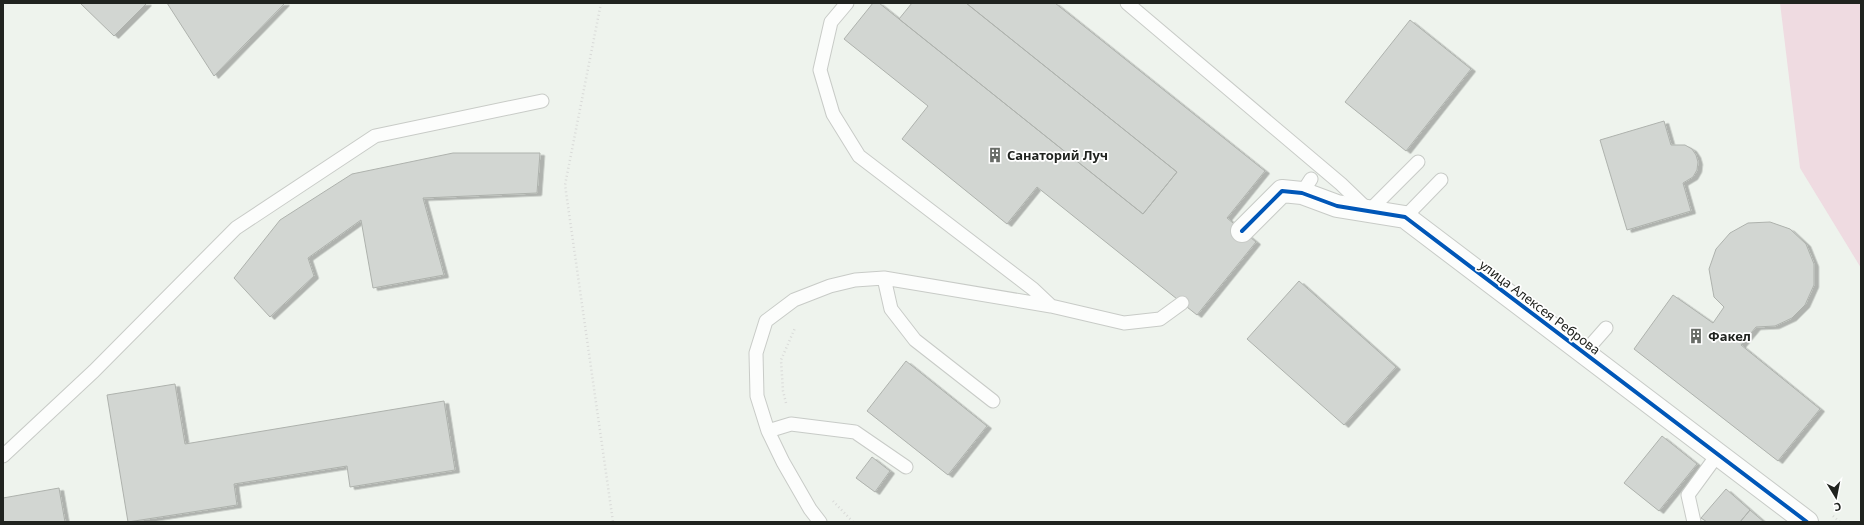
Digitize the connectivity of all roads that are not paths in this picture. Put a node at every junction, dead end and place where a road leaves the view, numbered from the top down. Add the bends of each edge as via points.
1 (847, 3) edge
2 (1127, 3) edge
3 (542, 101) dead end
4 (1418, 162) dead end
5 (1440, 180) dead end
6 (1369, 211) junction
7 (1405, 217) junction
8 (1242, 231) dead end
9 (884, 278) junction
10 (1182, 303) dead end
11 (1051, 306) junction
12 (1606, 328) dead end
13 (1584, 353) junction
14 (993, 401) dead end
15 (768, 431) junction
16 (1718, 454) junction
17 (3, 456) edge
18 (906, 467) dead end
19 (820, 522) edge
20 (1694, 522) edge
21 (1807, 522) edge

1 - 11 lane via 831,22 820,70 833,114 859,156 1033,289
2 - 6 lane via 1341,184
3 - 17 lane via 375,136 236,228 94,370
4 - 6 lane
5 - 7 lane
6 - 7 street, улица Алексея Реброва
6 - 8 street, улица Алексея Реброва via 1337,206 1306,186 1282,191
7 - 13 street, улица Алексея Реброва
9 - 11 lane
9 - 14 lane via 891,309 915,340
9 - 15 lane via 855,280 830,286 794,300 766,322 756,353 757,396
10 - 11 lane via 1160,319 1124,323
12 - 13 lane
13 - 16 street, улица Алексея Реброва
15 - 18 lane via 791,424 855,432
15 - 19 lane via 787,469
16 - 20 lane via 1688,495
16 - 21 street, улица Алексея Реброва

